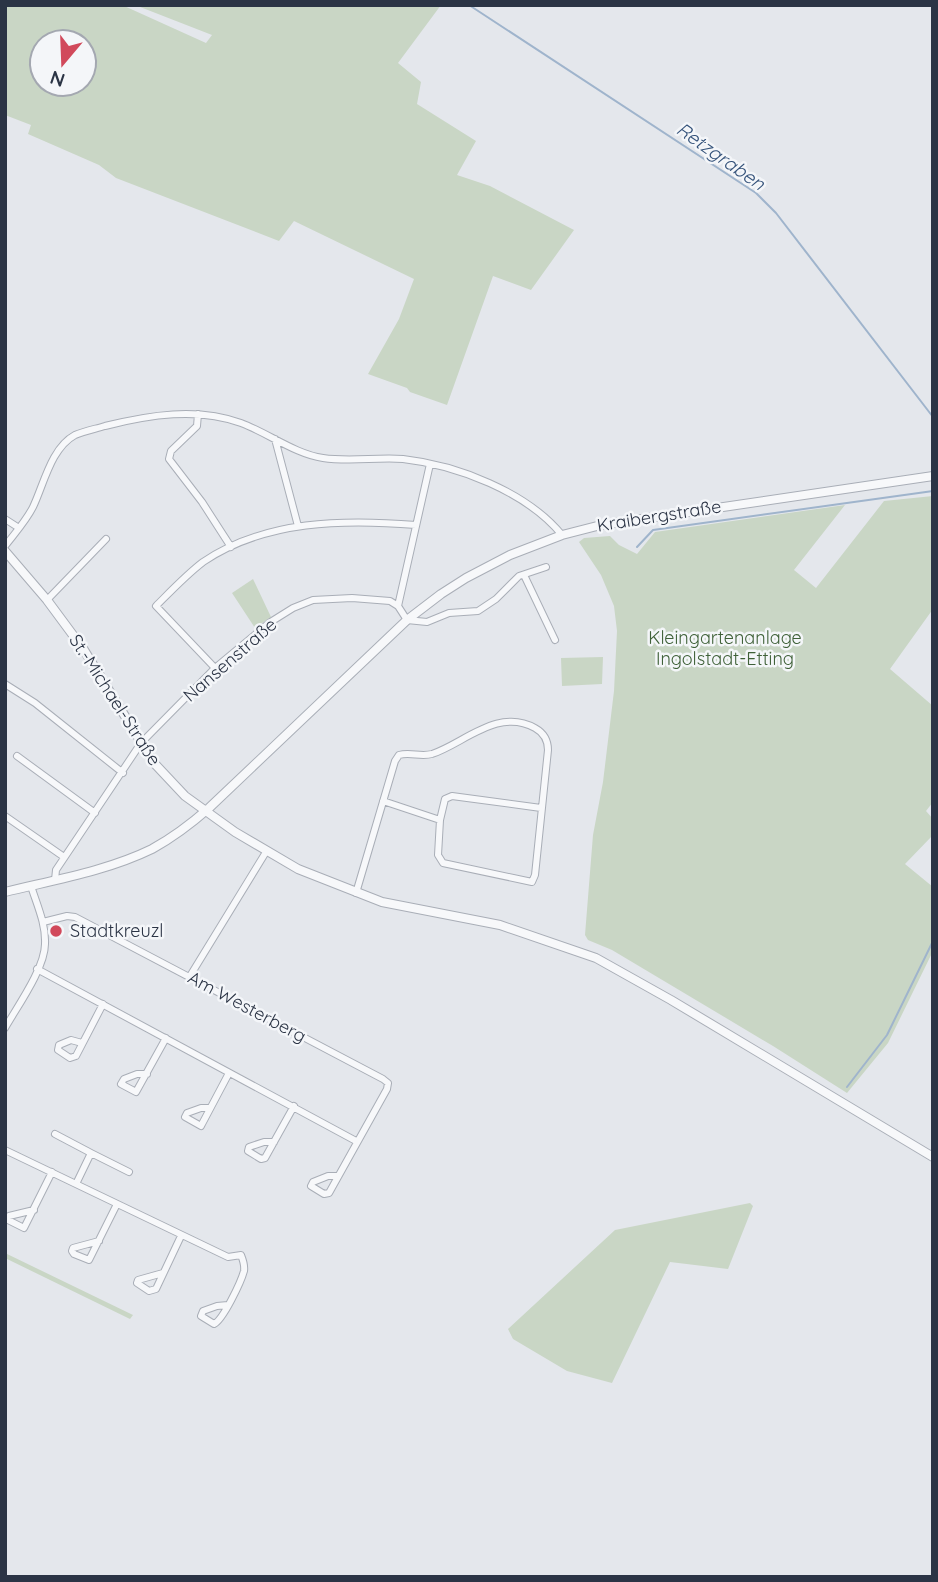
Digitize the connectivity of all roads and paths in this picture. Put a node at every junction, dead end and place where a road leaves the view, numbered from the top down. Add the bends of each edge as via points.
1 (198, 414) junction
2 (275, 439) junction
3 (430, 464) junction
4 (933, 476) edge
5 (5, 519) edge
6 (416, 525) junction
7 (298, 526) junction
8 (19, 528) junction
9 (562, 535) junction
10 (106, 539) dead end
11 (5, 546) edge
12 (231, 547) junction
13 (5, 551) edge
14 (546, 567) dead end
15 (524, 575) junction
16 (47, 600) junction
17 (398, 606) junction
18 (407, 620) junction
19 (555, 640) dead end
20 (215, 668) junction
21 (5, 684) edge
22 (141, 743) junction
23 (17, 756) dead end
24 (123, 773) junction
25 (383, 801) junction
26 (541, 808) junction
27 (206, 811) junction
28 (95, 813) junction
29 (5, 816) edge
30 (440, 820) junction
31 (266, 852) junction
32 (64, 857) junction
33 (55, 880) junction
34 (31, 886) junction
35 (5, 892) edge
36 (356, 893) junction
37 (43, 922) junction
38 (37, 969) junction
39 (190, 976) junction
40 (103, 1004) junction
41 (5, 1028) edge
42 (166, 1038) junction
43 (82, 1043) dead end
44 (229, 1073) junction
45 (147, 1074) dead end
46 (294, 1106) junction
47 (210, 1108) dead end
48 (55, 1134) dead end
49 (356, 1141) junction
50 (274, 1142) dead end
51 (5, 1150) edge
52 (91, 1153) junction
53 (933, 1157) edge
54 (52, 1172) junction
55 (129, 1172) dead end
56 (337, 1176) dead end
57 (76, 1184) junction
58 (117, 1204) junction
59 (34, 1210) dead end
60 (181, 1236) junction
61 (99, 1241) dead end
62 (163, 1273) dead end
63 (228, 1305) dead end

1 - 2 street via 240,422
1 - 8 street via 125,421 66,440
1 - 12 street via 197,426 171,450 169,459
2 - 3 street via 321,458
2 - 7 street
3 - 6 street
3 - 9 street via 489,483 549,519
4 - 9 street, Kraibergstraße via 638,518
5 - 8 street
6 - 7 street via 372,521
6 - 17 street
7 - 12 street
8 - 11 street
9 - 18 street, Kraibergstraße via 466,578
10 - 16 street
12 - 20 street via 203,563 156,606
13 - 16 street, St.-Michael-Straße
14 - 15 street
15 - 18 street via 478,611 449,613 419,623
15 - 19 street
16 - 22 street, St.-Michael-Straße via 98,671
17 - 18 street
17 - 20 street, Nansenstraße via 390,601 352,598 313,600 269,623
18 - 27 street, Kraibergstraße
20 - 22 street, Nansenstraße
21 - 24 street
22 - 24 street, Nansenstraße
22 - 27 street, St.-Michael-Straße via 167,778
23 - 28 street
24 - 28 street, Nansenstraße
25 - 26 street via 399,755 431,754 462,737 510,722 533,726 548,745
25 - 30 street
25 - 36 street
26 - 30 street via 452,796 442,804
26 - 30 street via 532,882 443,863 438,855
27 - 31 street, St.-Michael-Straße
27 - 33 street, Kraibergstraße via 152,849
28 - 32 street, Nansenstraße
29 - 32 street
31 - 36 street, St.-Michael-Straße
31 - 39 street
32 - 33 street, Nansenstraße
33 - 34 street, Kraibergstraße
34 - 35 street, Kraibergstraße
34 - 37 street
36 - 53 street, St.-Michael-Straße via 412,910 514,929 613,967
37 - 38 street via 45,944
37 - 39 street, Am Westerberg via 75,917
38 - 40 street
38 - 41 street
39 - 49 street, Am Westerberg via 388,1083
40 - 42 street
40 - 43 street
42 - 44 street
42 - 45 street
44 - 46 street
44 - 47 street
46 - 49 street
46 - 50 street
48 - 52 street
49 - 56 street
51 - 54 street
52 - 55 street
52 - 57 street
54 - 57 street
54 - 59 street
57 - 58 street
58 - 60 street
58 - 61 street
60 - 62 street
60 - 63 street via 228,1257 241,1255 244,1270

